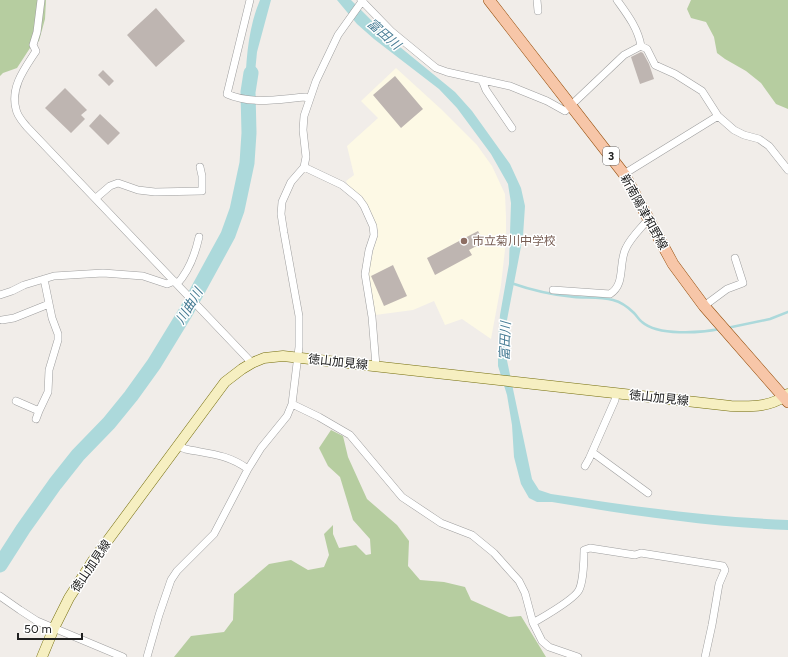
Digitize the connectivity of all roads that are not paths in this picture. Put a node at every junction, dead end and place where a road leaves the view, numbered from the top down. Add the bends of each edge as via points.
1 (41, 0) edge
2 (250, 0) edge
3 (489, 0) edge
4 (537, 0) edge
5 (617, 0) edge
6 (361, 2) edge
7 (538, 11) dead end
8 (641, 46) junction
9 (482, 80) junction
10 (309, 99) junction
11 (571, 105) junction
12 (718, 116) junction
13 (512, 128) dead end
14 (304, 166) junction
15 (200, 167) dead end
16 (788, 170) edge
17 (624, 174) junction
18 (96, 198) junction
19 (649, 221) junction
20 (199, 238) dead end
21 (735, 258) dead end
22 (44, 279) junction
23 (175, 283) junction
24 (553, 290) dead end
25 (0, 295) edge
26 (49, 304) junction
27 (704, 306) junction
28 (2, 320) dead end
29 (298, 357) junction
30 (252, 363) junction
31 (376, 366) junction
32 (616, 393) junction
33 (787, 398) edge
34 (16, 400) dead end
35 (292, 404) junction
36 (40, 411) junction
37 (36, 419) dead end
38 (179, 446) junction
39 (592, 452) junction
40 (585, 466) dead end
41 (248, 469) junction
42 (648, 493) dead end
43 (0, 596) edge
44 (533, 623) junction
45 (54, 628) junction
46 (42, 657) edge
47 (123, 657) edge
48 (147, 657) edge
49 (578, 657) edge
50 (705, 657) edge

1 - 18 street via 33,45 36,51 16,87 16,109 27,128
2 - 10 street via 227,94 261,101 305,97
3 - 11 main road, 新南陽津和野線 / 3
4 - 7 street
5 - 8 street via 630,18
6 - 9 street via 436,68
6 - 10 street via 338,35
8 - 11 street via 624,55
8 - 12 street via 647,49 655,65 702,91
9 - 11 street via 510,86 565,111
9 - 13 street
10 - 14 street via 304,116
11 - 17 main road, 新南陽津和野線 / 3
12 - 16 street via 734,130 759,139
12 - 17 street
14 - 29 street via 286,191 281,214 299,316
14 - 31 street via 342,185 364,206 373,226 374,235 365,274
15 - 18 street via 202,191 155,192 138,190 118,183 110,186
17 - 19 main road, 新南陽津和野線 / 3
18 - 23 street
19 - 24 street via 625,249 619,284 615,291 610,294
19 - 27 main road, 新南陽津和野線 / 3 via 673,264
20 - 23 street via 197,250 188,270
21 - 27 street via 743,282 727,289
22 - 23 street via 102,273 143,276 167,284
22 - 25 street
22 - 26 street
23 - 30 street
26 - 28 street
26 - 36 street via 58,340 49,370 48,392
27 - 33 main road, 新南陽津和野線 / 3
29 - 30 street, 徳山加見線 via 264,358
29 - 31 street, 徳山加見線
29 - 35 street
30 - 38 street, 徳山加見線 via 225,382
31 - 32 street, 徳山加見線
32 - 33 street, 徳山加見線 via 752,407 768,405
32 - 39 street
34 - 36 street
35 - 41 street
35 - 44 street via 350,435 402,497 441,523 472,535 494,553 519,581
36 - 37 street
38 - 41 street via 228,457
38 - 45 street, 徳山加見線 via 94,559 69,598
39 - 40 street
39 - 42 street
41 - 48 street via 214,534 171,580
43 - 45 street via 37,621
44 - 49 street via 542,641 549,647
44 - 50 street via 579,590 584,550 590,548 723,566 725,570 719,584
45 - 46 street, 徳山加見線
45 - 47 street

